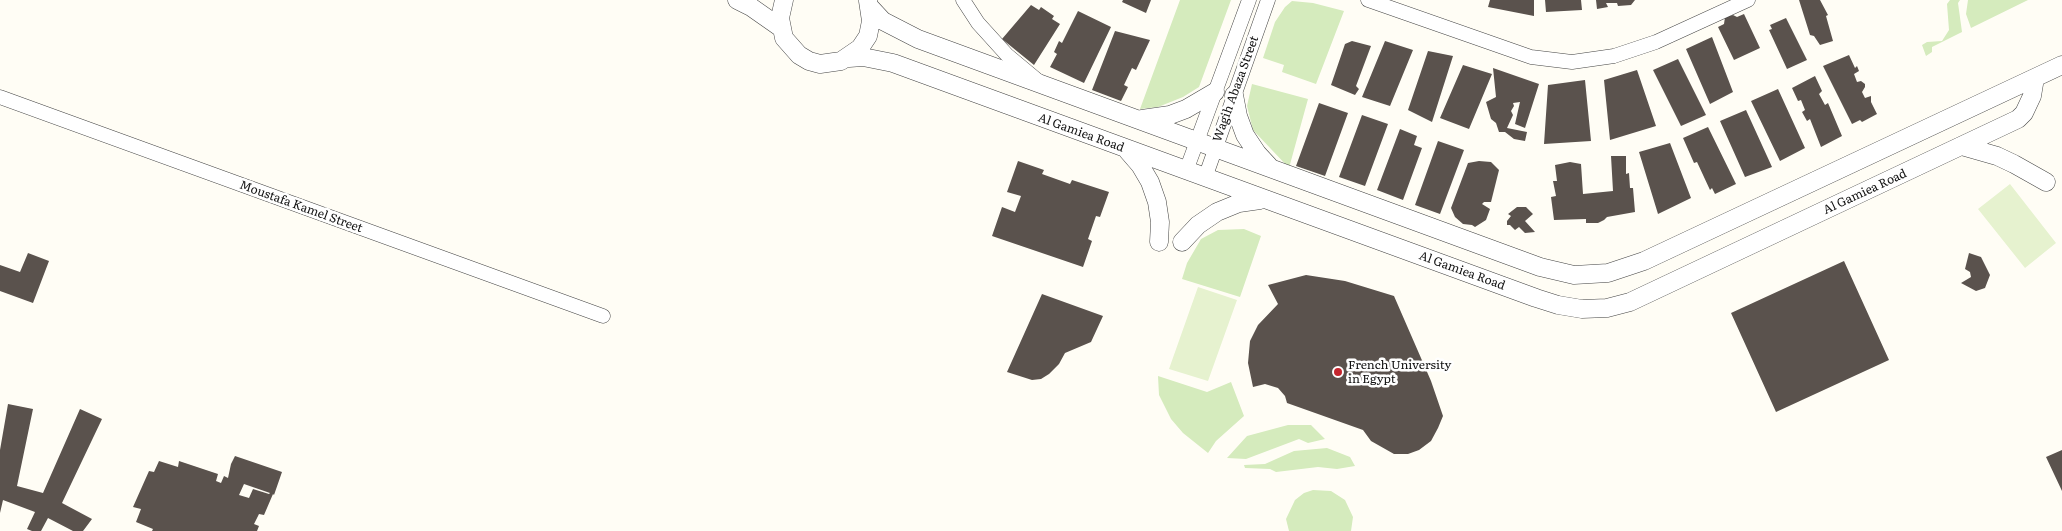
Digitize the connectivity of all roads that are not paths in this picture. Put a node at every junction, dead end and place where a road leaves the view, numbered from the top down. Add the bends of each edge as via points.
1 (737, 0) edge
2 (784, 0) edge
3 (962, 0) edge
4 (1248, 0) edge
5 (1268, 0) edge
6 (1368, 0) edge
7 (1748, 0) edge
8 (868, 3) edge
9 (781, 28) junction
10 (849, 58) junction
11 (2062, 65) edge
12 (2035, 78) junction
13 (1041, 84) junction
14 (1215, 92) junction
15 (1234, 95) junction
16 (0, 97) edge
17 (1138, 119) junction
18 (1197, 141) junction
19 (1962, 146) junction
20 (1216, 148) junction
21 (1127, 149) junction
22 (1272, 168) junction
23 (1186, 170) junction
24 (1205, 178) junction
25 (2046, 182) dead end
26 (1263, 199) junction
27 (1159, 242) dead end
28 (1182, 242) dead end
29 (603, 316) dead end

1 - 9 street
2 - 9 street
3 - 13 street via 1007,56
4 - 14 street, Wagih Abaza Street
5 - 15 street, Wagih Abaza Street
6 - 7 street via 1530,57 1572,62 1614,56 1656,42
8 - 10 street via 871,21 868,36
8 - 13 street via 883,20 918,39
9 - 10 street, Al Gamiea Road via 790,47 809,61 832,64
10 - 21 street, Al Gamiea Road via 863,57 893,63
11 - 12 street
12 - 19 street, Al Gamiea Road via 2032,96 2018,119
12 - 22 street via 1644,261 1608,273 1574,275 1549,269
13 - 17 street
14 - 17 street via 1186,110
14 - 18 street, Wagih Abaza Street
15 - 20 street, Wagih Abaza Street
15 - 22 street via 1245,135
16 - 29 street, Moustafa Kamel Street
17 - 18 street
18 - 20 street
18 - 23 street, Wagih Abaza Street
19 - 25 street via 2014,164
19 - 26 street, Al Gamiea Road via 1630,302 1606,308 1558,306
20 - 22 street
20 - 24 street, Wagih Abaza Street
21 - 23 street, Al Gamiea Road
21 - 27 street via 1143,171 1157,202
23 - 24 street, Al Gamiea Road
24 - 26 street, Al Gamiea Road
26 - 28 street via 1239,203 1218,212 1198,225

